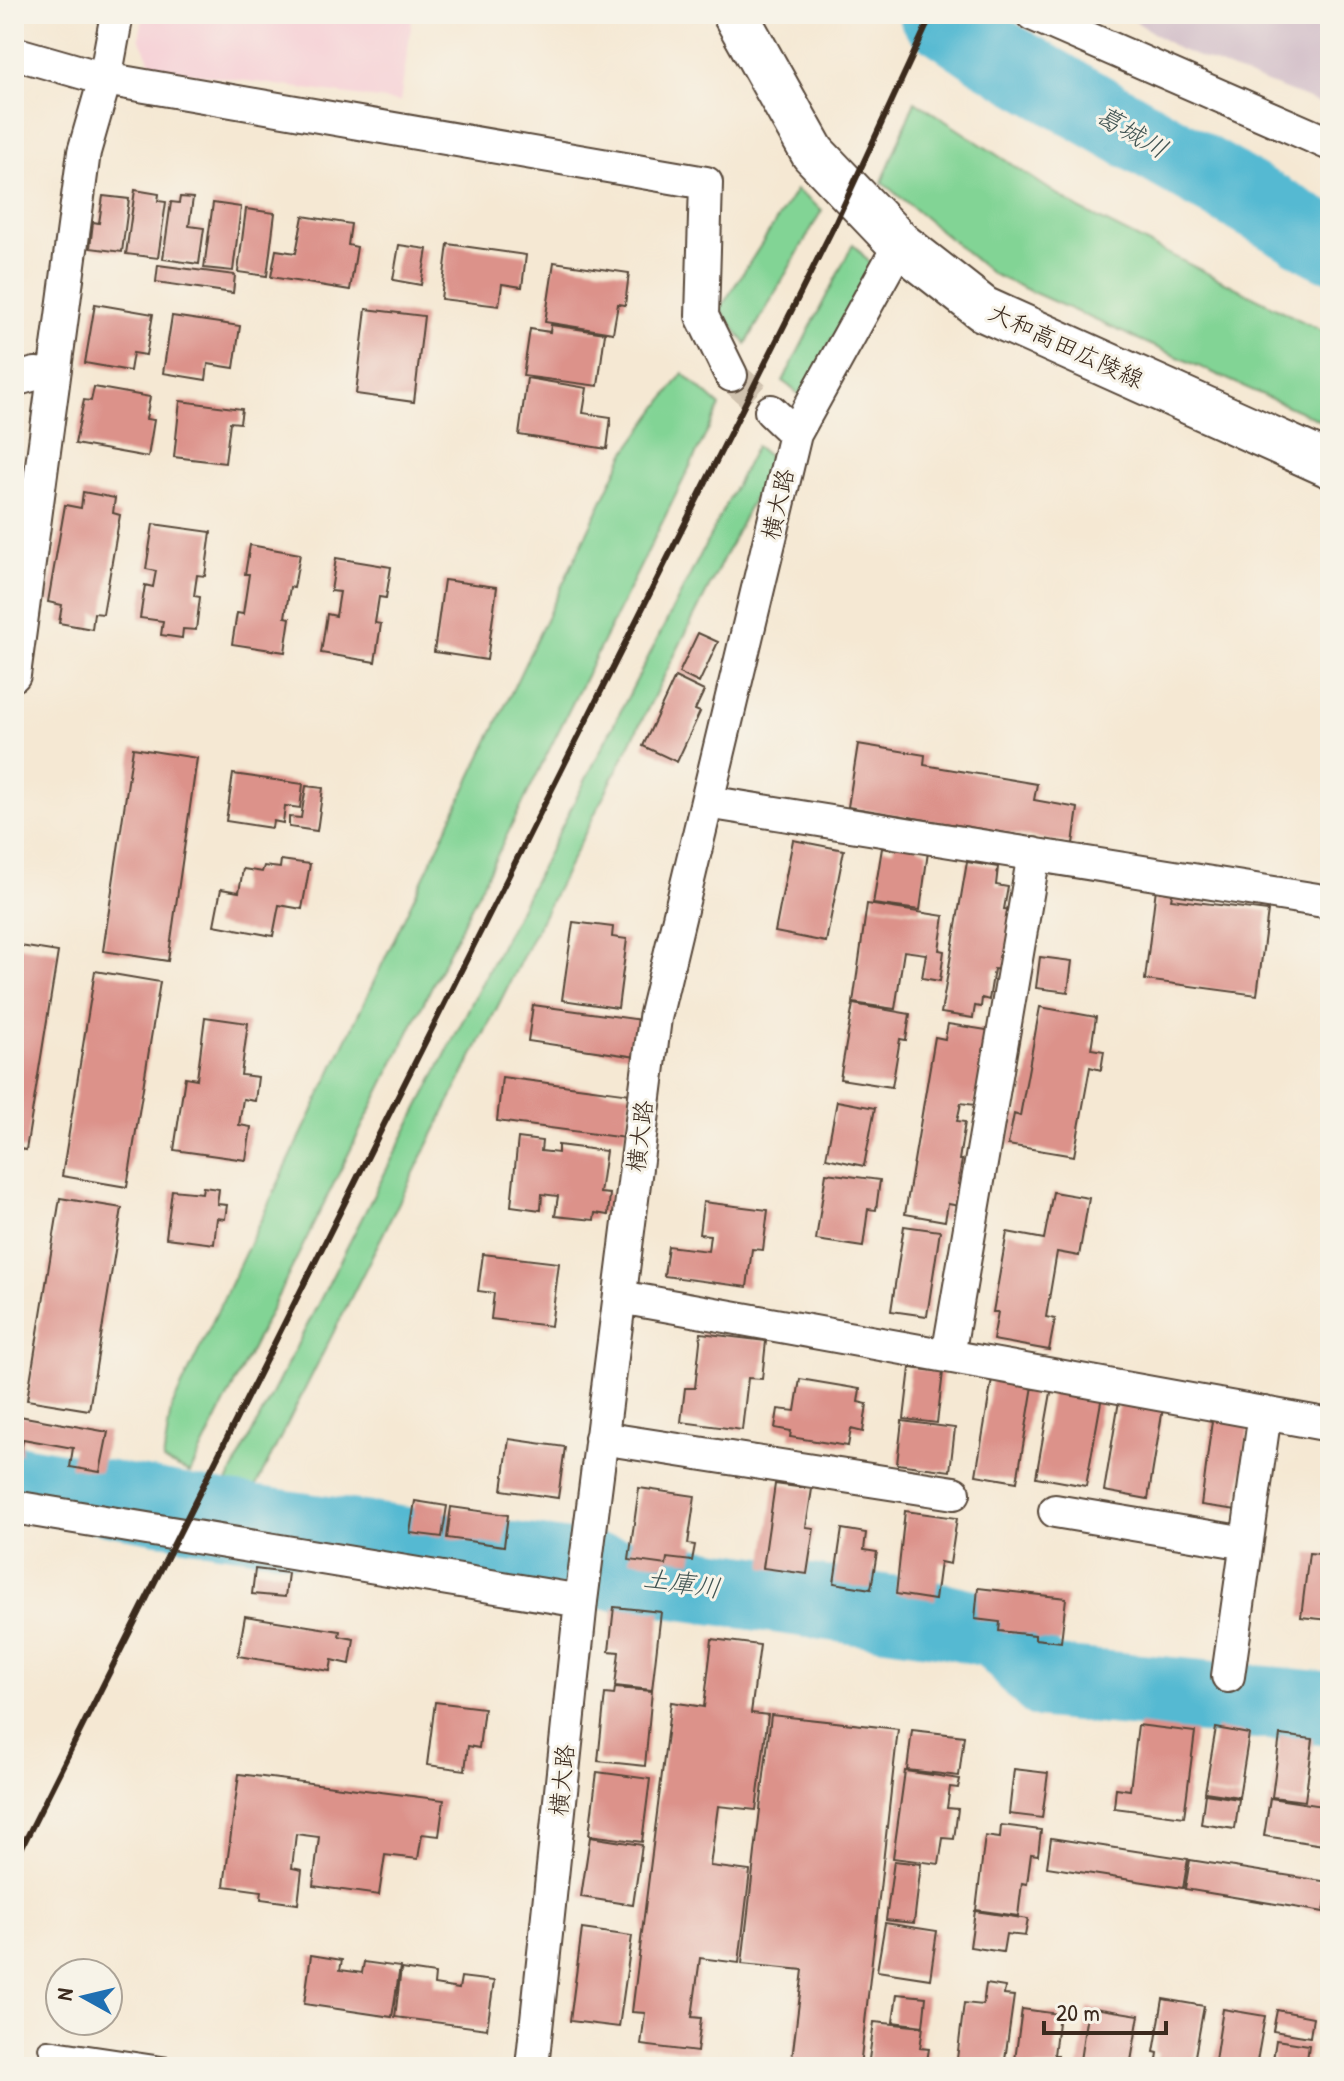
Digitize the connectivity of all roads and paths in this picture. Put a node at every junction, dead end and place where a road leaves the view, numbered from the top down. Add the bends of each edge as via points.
1 (117, 14) edge
2 (735, 14) edge
3 (1032, 14) edge
4 (14, 53) edge
5 (105, 79) junction
6 (1330, 144) edge
7 (900, 244) junction
8 (731, 375) tunnel mouth
9 (54, 376) junction
10 (14, 380) edge
11 (771, 411) tunnel mouth
12 (795, 434) junction
13 (1330, 465) edge
14 (14, 675) edge
15 (707, 802) junction
16 (1034, 854) junction
17 (1330, 902) edge
18 (620, 1297) junction
19 (948, 1356) junction
20 (1265, 1413) junction
21 (1330, 1425) edge
22 (601, 1438) junction
23 (954, 1493) dead end
24 (14, 1507) edge
25 (1055, 1511) dead end
26 (1246, 1543) junction
27 (583, 1580) junction
28 (1228, 1676) dead end
29 (47, 2048) dead end
30 (174, 2067) edge
31 (532, 2067) edge

1 - 5 street
2 - 7 main road, 大和高田広陵線 via 813,153
3 - 6 street
4 - 5 street
5 - 8 street via 706,183 702,316
5 - 9 street via 84,152
7 - 12 street, 横大路
7 - 13 main road, 大和高田広陵線 via 983,309
9 - 10 street
9 - 14 street
11 - 12 street
12 - 15 street, 横大路
15 - 16 street
15 - 18 street, 横大路 via 655,1018
16 - 17 street
16 - 19 street
18 - 19 street
18 - 22 street, 横大路
19 - 20 street
20 - 21 street
20 - 26 street
22 - 23 street
22 - 27 street, 横大路
24 - 27 street
25 - 26 street
26 - 28 street
27 - 31 street, 横大路
29 - 30 lane

